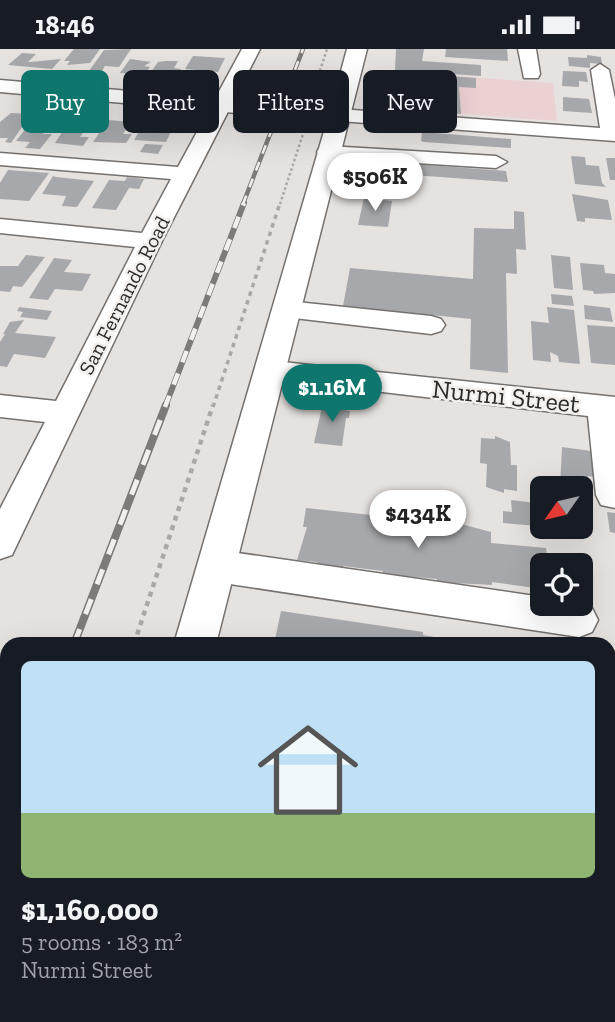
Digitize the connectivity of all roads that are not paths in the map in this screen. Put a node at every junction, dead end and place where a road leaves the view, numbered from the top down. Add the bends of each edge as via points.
1 (251, 49) edge
2 (357, 49) edge
3 (527, 49) edge
4 (600, 70) dead end
5 (531, 74) dead end
6 (349, 78) edge
7 (0, 86) edge
8 (224, 103) junction
9 (233, 104) edge
10 (349, 116) edge
11 (334, 133) edge
12 (613, 135) edge
13 (328, 152) junction
14 (0, 159) edge
15 (496, 162) dead end
16 (186, 174) junction
17 (0, 226) edge
18 (150, 241) junction
19 (287, 310) junction
20 (431, 325) dead end
21 (273, 371) junction
22 (0, 406) edge
23 (608, 407) edge
24 (65, 413) junction
25 (613, 495) dead end
26 (0, 544) edge
27 (217, 566) junction
28 (579, 620) dead end
29 (197, 637) edge

1 - 8 street, San Fernando Road
2 - 6 main road
3 - 5 street
4 - 12 street
7 - 8 main road
8 - 9 main road
8 - 16 street, San Fernando Road
10 - 12 street
11 - 13 main road
13 - 15 street
13 - 19 main road
14 - 16 street
16 - 18 street, San Fernando Road
17 - 18 street
18 - 24 street, San Fernando Road
19 - 20 street
19 - 21 main road
21 - 23 street, Nurmi Street
21 - 27 main road
22 - 24 street
23 - 25 street
24 - 26 street, San Fernando Road
27 - 28 street
27 - 29 main road

